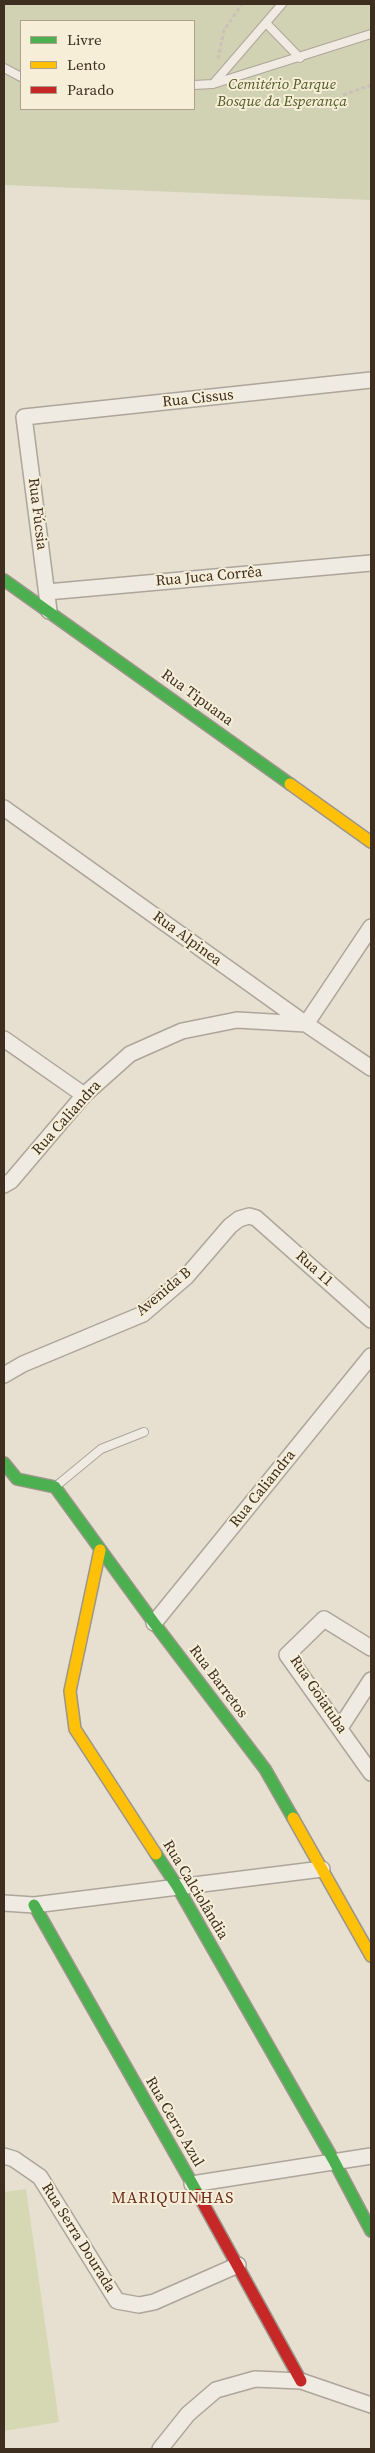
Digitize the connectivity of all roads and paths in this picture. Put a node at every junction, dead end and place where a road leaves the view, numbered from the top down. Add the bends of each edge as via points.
1 (242, 4) edge
2 (282, 4) edge
3 (266, 23) junction
4 (371, 34) edge
5 (300, 58) junction
6 (4, 68) edge
7 (20, 76) edge
8 (213, 84) junction
9 (195, 85) edge
10 (371, 85) edge
11 (343, 95) dead end
12 (371, 380) edge
13 (24, 417) joint
14 (371, 563) edge
15 (4, 580) edge
16 (46, 592) junction
17 (49, 611) junction
18 (4, 808) edge
19 (371, 842) edge
20 (371, 927) edge
21 (306, 1024) junction
22 (4, 1039) edge
23 (371, 1068) edge
24 (84, 1095) junction
25 (4, 1186) edge
26 (256, 1218) joint
27 (371, 1320) edge
28 (371, 1356) edge
29 (4, 1375) edge
30 (144, 1432) dead end
31 (4, 1463) edge
32 (55, 1487) junction
33 (100, 1550) junction
34 (154, 1623) junction
35 (371, 1648) edge
36 (371, 1680) edge
37 (340, 1728) junction
38 (371, 1773) edge
39 (322, 1869) junction
40 (176, 1886) junction
41 (4, 1902) edge
42 (34, 1905) junction
43 (371, 1956) edge
44 (4, 2156) edge
45 (371, 2156) edge
46 (334, 2161) junction
47 (192, 2184) junction
48 (371, 2231) edge
49 (238, 2265) junction
50 (301, 2381) junction
51 (371, 2405) edge
52 (160, 2449) edge

1 - 8 path via 224,30
2 - 3 lane
3 - 5 lane
3 - 8 lane
4 - 5 lane
5 - 8 lane
6 - 7 lane
8 - 9 lane
10 - 11 path
12 - 13 street, Rua Cissus
13 - 16 street, Rua Fúcsia
14 - 16 street, Rua Juca Corrêa
15 - 17 street, Rua Tipuana
16 - 17 street, Rua Fúcsia
17 - 19 street, Rua Tipuana
18 - 21 street, Rua Alpinea
20 - 21 street
21 - 23 street, Rua Alpinea
21 - 24 street, Rua Caliandra via 237,1020 182,1031 130,1054
22 - 24 street
24 - 25 street, Rua Caliandra
26 - 27 street, Rua 11
26 - 29 street, Avenida B via 239,1219 230,1226 186,1277 143,1314
28 - 34 street, Rua Caliandra
30 - 32 lane via 101,1449
31 - 32 street via 18,1479
32 - 33 street, Rua Barretos
33 - 34 street, Rua Barretos
33 - 40 street, Rua Calciolândia via 70,1691 75,1729
34 - 39 street, Rua Barretos via 265,1769
35 - 37 street, Rua Goiatuba via 324,1619 287,1655
36 - 37 street
37 - 38 street, Rua Goiatuba
39 - 40 street
39 - 43 street, Rua Barretos
40 - 42 street
40 - 46 street, Rua Calciolândia
41 - 42 street
42 - 47 street, Rua Cerro Azul
44 - 49 street, Rua Serra Dourada via 40,2177 118,2301 138,2305 154,2302
45 - 46 street
46 - 47 street
46 - 48 street, Rua Calciolândia
47 - 49 street, Rua Cerro Azul
49 - 50 street, Rua Cerro Azul
50 - 51 street
50 - 52 street via 255,2379 216,2390 188,2414

